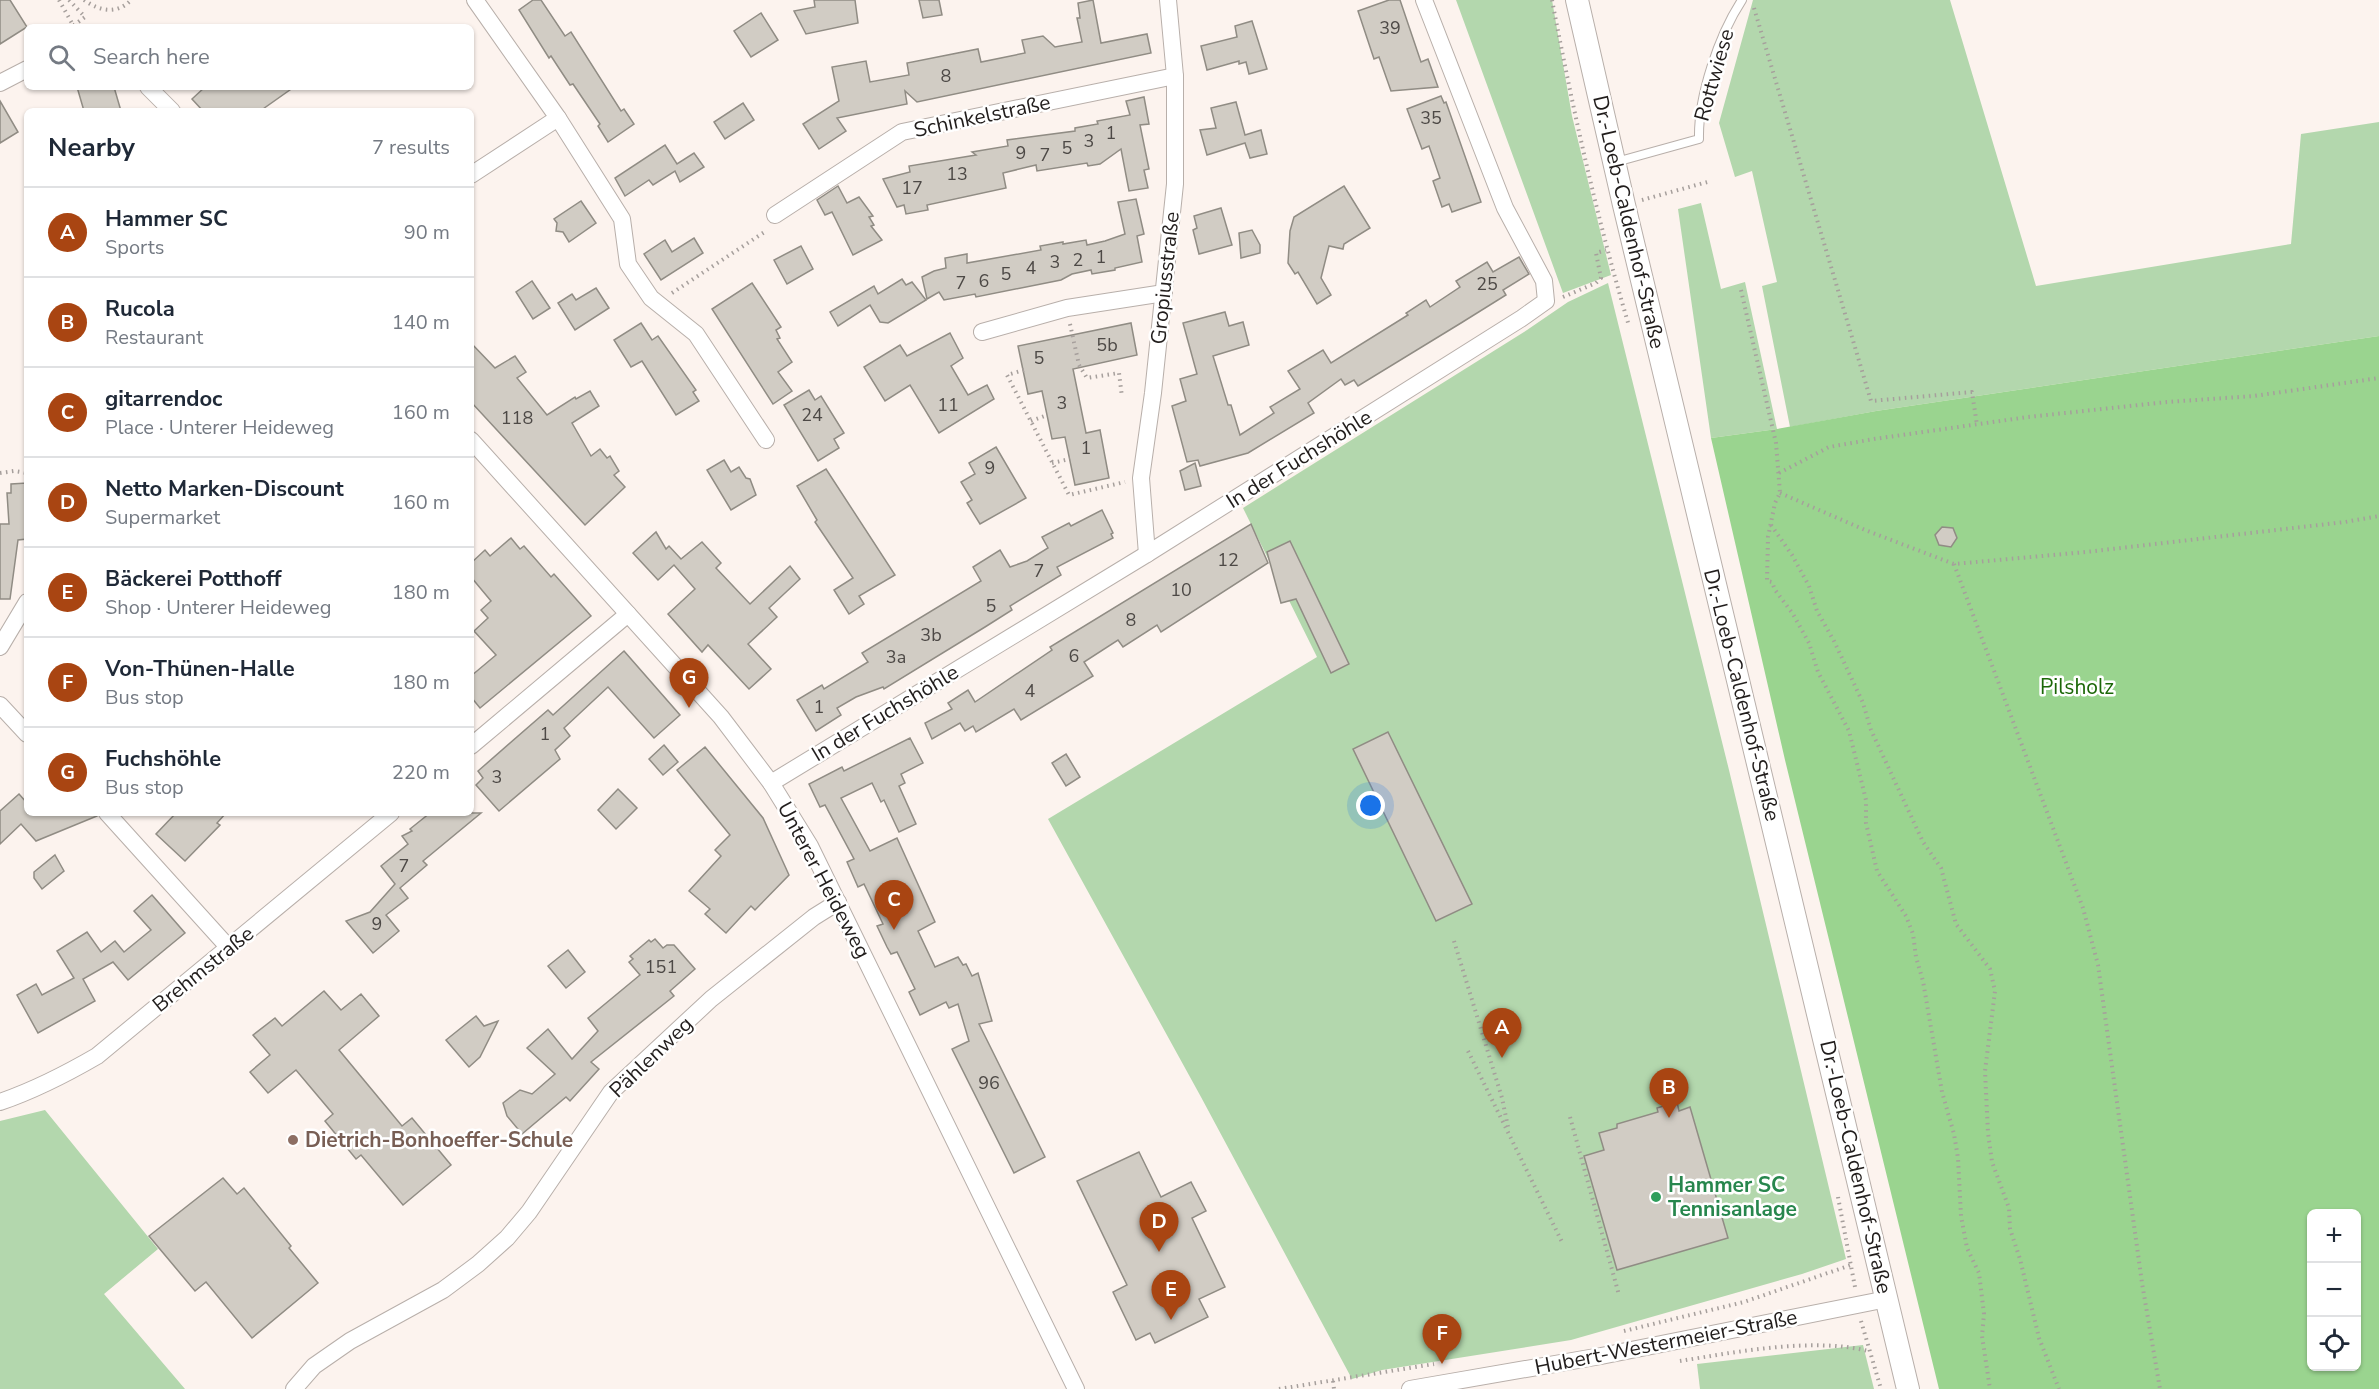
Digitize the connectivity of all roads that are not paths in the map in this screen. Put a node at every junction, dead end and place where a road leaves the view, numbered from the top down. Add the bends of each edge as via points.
1 (475, 0) edge
2 (1168, 0) edge
3 (1424, 0) edge
4 (1577, 0) edge
5 (1742, 0) edge
6 (24, 71) edge
7 (1175, 76) junction
8 (0, 83) edge
9 (151, 90) edge
10 (169, 108) edge
11 (558, 118) junction
12 (1614, 163) junction
13 (474, 173) edge
14 (775, 214) road end
15 (1164, 293) junction
16 (982, 332) dead end
17 (766, 440) dead end
18 (474, 443) edge
19 (1147, 554) junction
20 (24, 607) edge
21 (628, 614) junction
22 (0, 647) edge
23 (0, 705) edge
24 (24, 731) edge
25 (474, 743) edge
26 (771, 783) junction
27 (110, 816) edge
28 (387, 816) edge
29 (838, 902) junction
30 (229, 948) junction
31 (0, 1102) edge
32 (1887, 1299) junction
33 (294, 1389) edge
34 (1076, 1389) edge
35 (1410, 1389) edge
36 (1908, 1389) edge

1 - 11 street
2 - 7 street, Gropiusstraße
3 - 19 street, In der Fuchshöhle via 1506,208 1544,281 1546,301
4 - 12 main road, Dr.-Loeb-Caldenhof-Straße
5 - 12 lane, Rottwiese via 1728,23 1709,77 1700,112 1699,139
6 - 8 street
7 - 14 street, Schinkelstraße via 902,132
7 - 15 street, Gropiusstraße via 1175,184
9 - 10 street
11 - 13 street
11 - 17 street via 622,219 628,264 651,298 696,334
12 - 32 main road, Dr.-Loeb-Caldenhof-Straße
15 - 16 street via 1067,308
15 - 19 street, Gropiusstraße via 1141,478
18 - 21 street, Unterer Heideweg
19 - 26 street, In der Fuchshöhle
20 - 22 street
21 - 25 street
21 - 26 street, Unterer Heideweg via 721,717
23 - 24 street
26 - 29 street, Unterer Heideweg via 810,846
27 - 30 street
28 - 30 street, Brehmstraße
29 - 33 street, Pählenweg via 813,917 711,999 611,1092 529,1212 478,1264 443,1290 314,1366
29 - 34 street, Unterer Heideweg
30 - 31 street, Brehmstraße via 97,1056 59,1078
32 - 35 street, Hubert-Westermeier-Straße via 1612,1354
32 - 36 main road, Dr.-Loeb-Caldenhof-Straße

